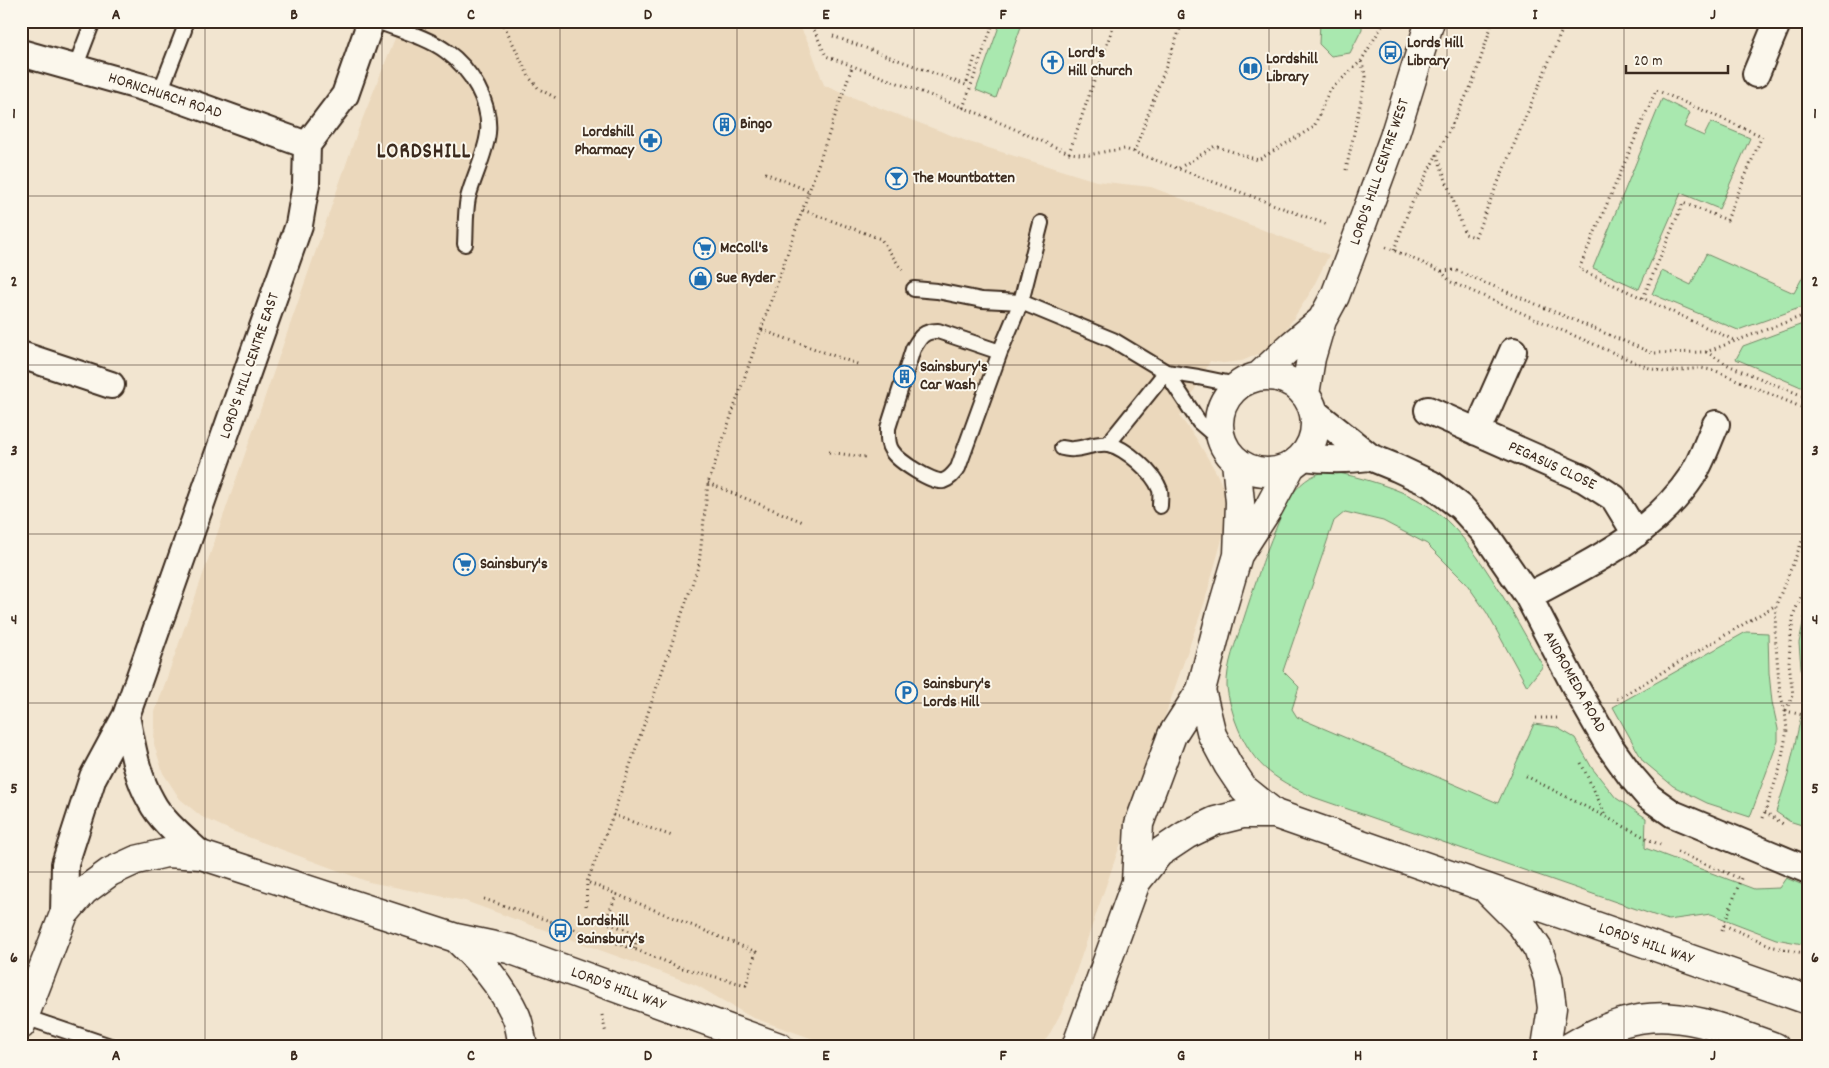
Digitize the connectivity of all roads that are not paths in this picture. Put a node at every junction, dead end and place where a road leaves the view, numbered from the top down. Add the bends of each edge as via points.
1 (93, 21) edge
2 (372, 21) edge
3 (376, 21) edge
4 (1430, 21) edge
5 (1778, 21) edge
6 (184, 30) dead end
7 (21, 53) edge
8 (75, 68) junction
9 (1756, 74) dead end
10 (160, 92) junction
11 (307, 145) junction
12 (1041, 223) dead end
13 (465, 244) dead end
14 (914, 289) road end
15 (1021, 302) junction
16 (1322, 320) junction
17 (1513, 351) dead end
18 (1000, 352) junction
19 (21, 355) edge
20 (1166, 372) junction
21 (1248, 381) junction
22 (111, 385) dead end
23 (1310, 403) junction
24 (1428, 410) dead end
25 (1716, 424) dead end
26 (1477, 432) junction
27 (1108, 444) junction
28 (1062, 448) dead end
29 (1229, 451) junction
30 (1370, 457) junction
31 (1296, 462) junction
32 (1160, 506) dead end
33 (1636, 534) junction
34 (1238, 555) junction
35 (1528, 596) junction
36 (1201, 690) junction
37 (126, 716) junction
38 (1275, 814) junction
39 (201, 855) junction
40 (1808, 870) edge
41 (1136, 882) junction
42 (1485, 888) junction
43 (64, 914) junction
44 (456, 938) junction
45 (1808, 1000) edge
46 (23, 1021) edge
47 (113, 1047) edge
48 (523, 1047) edge
49 (779, 1047) edge
50 (1076, 1047) edge
51 (1546, 1047) edge
52 (1570, 1047) edge
53 (1775, 1047) edge

1 - 8 lane
2 - 11 street via 345,95
3 - 13 lane via 446,51 463,66 479,89 488,112 488,134 468,200
4 - 16 street, LORD'S HILL CENTRE WEST via 1394,137 1335,296
5 - 9 street
6 - 10 lane
7 - 8 street, HORNCHURCH ROAD
8 - 10 street, HORNCHURCH ROAD
10 - 11 street, HORNCHURCH ROAD
11 - 37 street, LORD'S HILL CENTRE EAST via 306,184 299,225
12 - 15 lane
14 - 15 lane via 982,300
15 - 18 lane
15 - 20 lane via 1113,340
16 - 21 street, LORD'S HILL CENTRE WEST
16 - 23 street, LORD'S HILL CENTRE WEST via 1311,358
17 - 26 street
18 - 18 lane via 938,331 928,331 919,339 888,428 890,449 895,455 916,471 945,481 958,468 982,420
19 - 22 street
20 - 21 lane
20 - 27 lane
20 - 29 lane via 1199,422
21 - 23 street via 1272,376 1285,379 1296,385
21 - 29 street via 1227,396 1220,411 1218,426
23 - 30 street, ANDROMEDA ROAD
23 - 31 street via 1316,428 1312,444
24 - 26 street, PEGASUS CLOSE
25 - 33 street via 1693,475 1667,509
26 - 33 street, PEGASUS CLOSE via 1584,479 1614,498
27 - 28 lane via 1073,450
27 - 32 lane via 1140,462 1156,482
29 - 31 street via 1248,469 1262,473 1276,472
29 - 34 street via 1240,502
30 - 31 street, ANDROMEDA ROAD
30 - 35 street, ANDROMEDA ROAD via 1431,484 1461,507 1484,532
31 - 34 street
33 - 35 street via 1609,554
34 - 36 street
35 - 40 street, ANDROMEDA ROAD via 1608,744 1649,797 1673,814
36 - 38 street via 1212,735 1228,765 1244,789
36 - 41 street via 1172,735 1140,824
37 - 39 street via 138,774 151,803
37 - 43 street, LORD'S HILL CENTRE EAST via 93,777 65,864
38 - 41 street via 1243,814 1215,821 1186,834 1160,853
38 - 42 street, LORD'S HILL WAY
39 - 43 street, LORD'S HILL WAY via 166,853 136,860 110,872 84,891
39 - 44 street, LORD'S HILL WAY
41 - 50 street
42 - 45 street, LORD'S HILL WAY
42 - 51 street via 1521,924 1538,949 1548,978 1552,1008
43 - 46 street, LORD'S HILL WAY
44 - 48 street via 502,990 517,1017
44 - 49 street, LORD'S HILL WAY via 509,949
46 - 47 lane
52 - 53 street via 1592,1033 1647,1017 1680,1018 1708,1024

